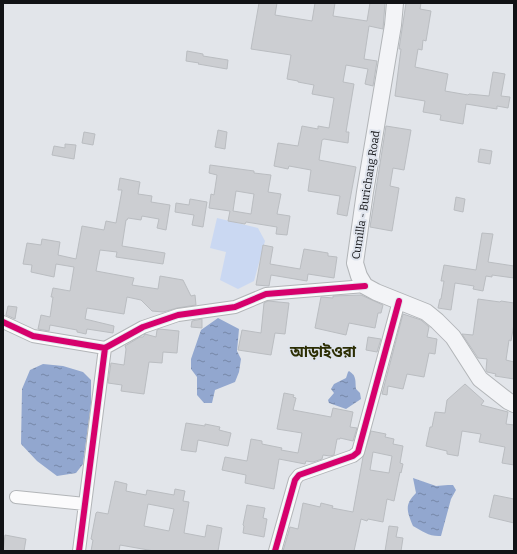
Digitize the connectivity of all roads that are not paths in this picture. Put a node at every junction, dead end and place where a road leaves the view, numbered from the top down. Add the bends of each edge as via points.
1 (395, 3) edge
2 (365, 286) junction
3 (399, 301) junction
4 (3, 322) edge
5 (105, 348) junction
6 (514, 404) edge
7 (16, 498) dead end
8 (85, 504) junction
9 (79, 551) edge
10 (275, 551) edge

1 - 2 main road, Cumilla - Burichang Road via 355,263
2 - 3 main road
2 - 5 street via 266,294 235,307 178,315 143,327
3 - 6 main road via 426,312 437,321 453,337 480,379
3 - 10 street via 358,452 354,456 299,475 295,480
4 - 5 street via 33,336
5 - 8 street
7 - 8 street
8 - 9 street

